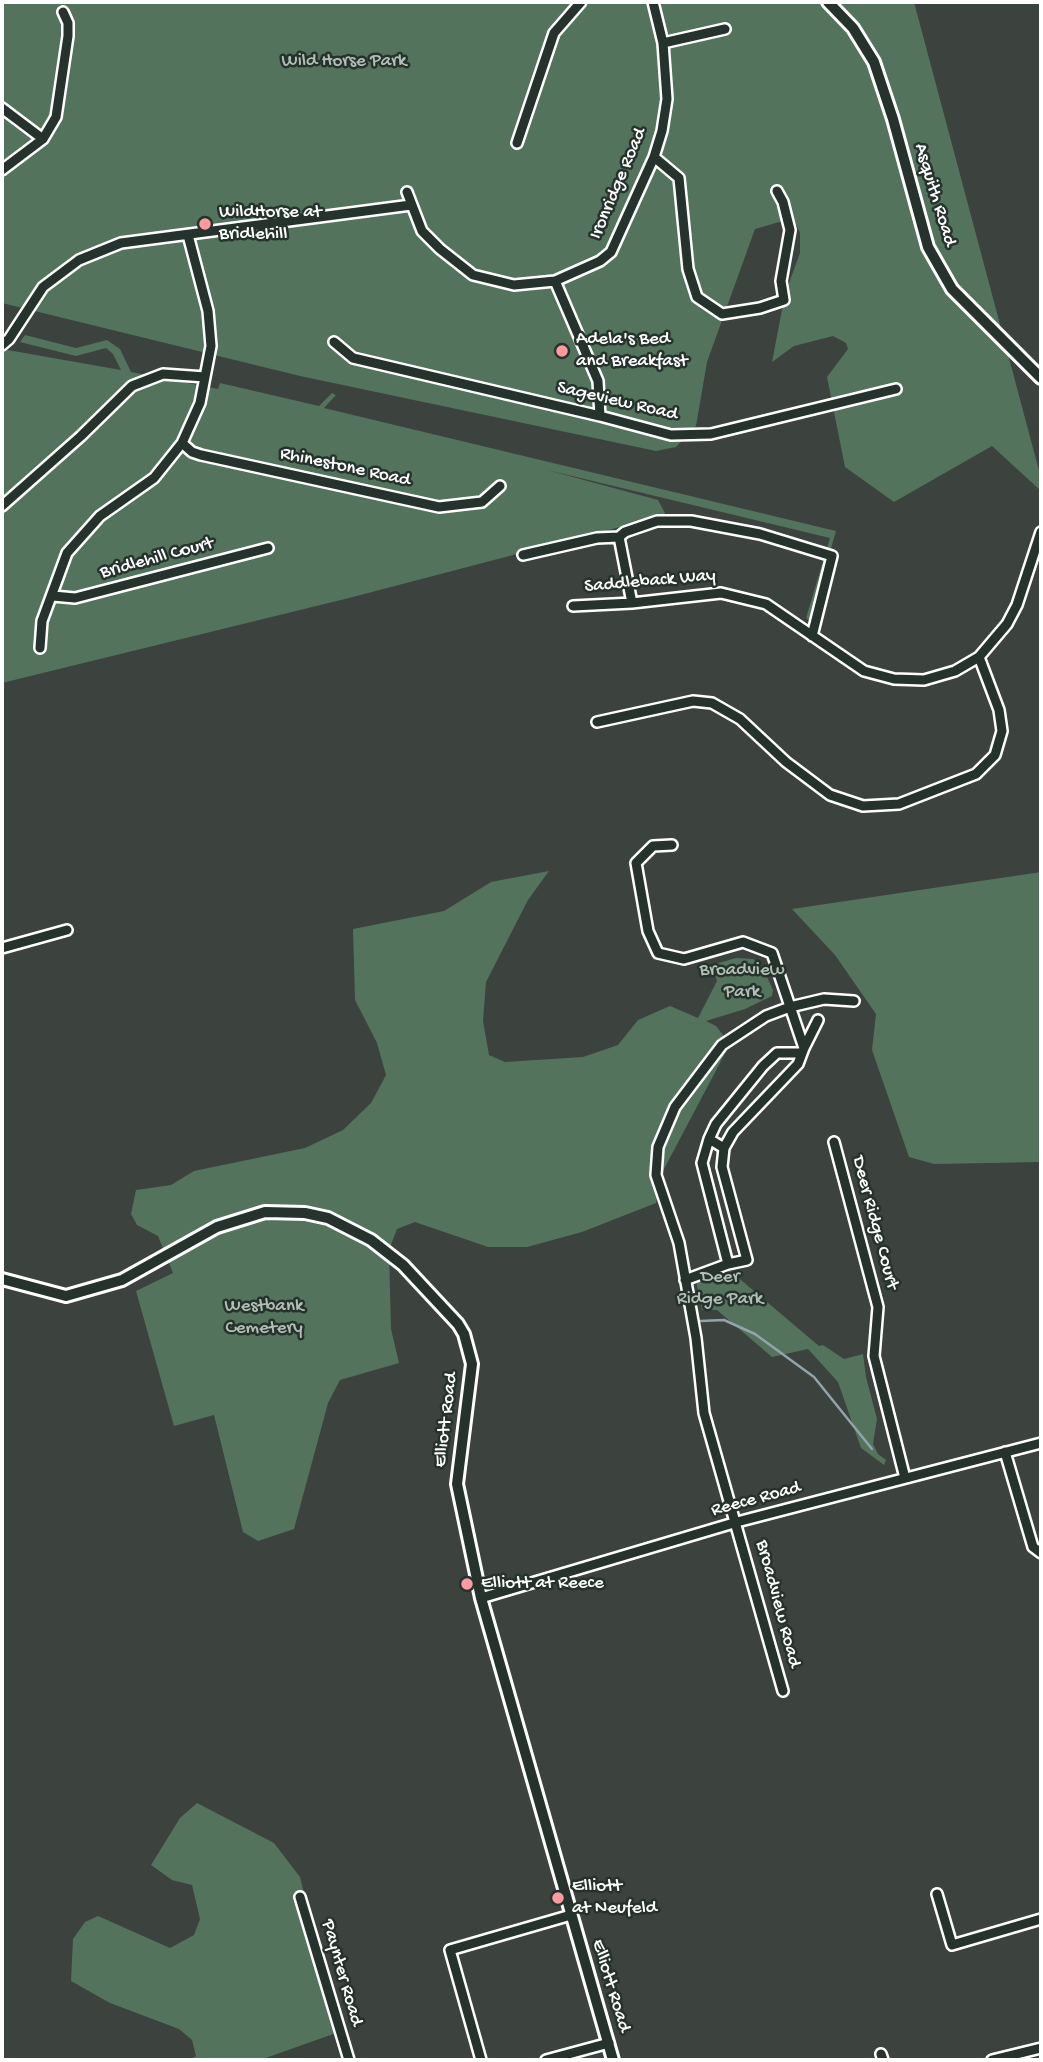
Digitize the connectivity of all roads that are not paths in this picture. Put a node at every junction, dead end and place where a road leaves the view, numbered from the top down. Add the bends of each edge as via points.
1 (581, 2) edge
2 (653, 2) edge
3 (828, 2) edge
4 (63, 12) dead end
5 (725, 29) dead end
6 (663, 43) junction
7 (2, 108) edge
8 (43, 139) junction
9 (517, 143) dead end
10 (654, 157) junction
11 (2, 170) edge
12 (777, 191) dead end
13 (407, 192) dead end
14 (411, 205) junction
15 (188, 236) junction
16 (555, 281) junction
17 (334, 342) dead end
18 (2, 345) edge
19 (205, 377) junction
20 (1041, 378) edge
21 (896, 389) dead end
22 (600, 416) junction
23 (182, 443) junction
24 (500, 486) dead end
25 (2, 506) edge
26 (1041, 532) edge
27 (619, 537) junction
28 (268, 548) dead end
29 (523, 555) dead end
30 (53, 596) junction
31 (632, 603) junction
32 (573, 606) dead end
33 (812, 636) junction
34 (40, 648) dead end
35 (979, 657) junction
36 (597, 722) dead end
37 (672, 845) dead end
38 (67, 930) dead end
39 (2, 948) edge
40 (854, 1001) dead end
41 (790, 1007) junction
42 (818, 1020) dead end
43 (803, 1050) junction
44 (709, 1139) junction
45 (834, 1142) dead end
46 (724, 1148) junction
47 (728, 1264) junction
48 (2, 1279) edge
49 (685, 1280) junction
50 (1041, 1443) edge
51 (1005, 1451) junction
52 (905, 1478) junction
53 (737, 1522) junction
54 (1041, 1553) edge
55 (481, 1598) junction
56 (783, 1691) dead end
57 (937, 1894) dead end
58 (300, 1896) dead end
59 (571, 1915) junction
60 (1041, 1919) edge
61 (609, 2043) junction
62 (1041, 2048) edge
63 (349, 2060) edge
64 (481, 2060) edge
65 (546, 2060) edge
66 (613, 2060) edge
67 (992, 2060) edge

1 - 9 street via 554,33
2 - 6 street, Ironridge Road
3 - 20 street, Asquith Road via 853,28 874,62 928,247 952,289
4 - 8 street via 68,36 56,117
5 - 6 street
6 - 10 street, Ironridge Road via 667,99
7 - 8 street
8 - 11 street
10 - 12 street via 679,178 688,269 697,297 722,314 784,300 781,281 790,230
10 - 16 street, Ironridge Road via 611,252
13 - 14 street, Ironridge Road
14 - 15 street
14 - 16 street, Ironridge Road via 422,231 473,275 514,285
15 - 18 street via 121,243 79,260 43,287
15 - 19 street via 208,311 211,346
16 - 22 street via 598,381
17 - 22 street, Sageview Road via 353,358
19 - 23 street via 200,403
19 - 25 street via 163,374 132,386
21 - 22 street, Sageview Road via 711,434 671,435
23 - 24 street, Rhinestone Road via 201,455 439,506 482,502
23 - 30 street via 154,478 100,516 67,553
26 - 35 street, Saddleback Way via 1017,605
27 - 29 street
27 - 31 street
27 - 33 street via 657,521 691,521 760,534 832,556
28 - 30 street, Bridlehill Court via 75,598
30 - 34 street via 43,621
31 - 32 street, Saddleback Way
31 - 33 street, Saddleback Way via 721,593 766,604
33 - 35 street, Saddleback Way via 864,671 894,679 924,680 955,671
35 - 36 street via 999,710 1002,731 995,755 976,774 900,804 863,806 830,795 740,719 712,703 693,701
37 - 41 street via 653,846 636,863 648,931 658,953 684,960 743,942 772,953
38 - 39 street
40 - 41 street, Broadview Road via 824,999
41 - 43 street
41 - 49 street, Broadview Road via 766,1016 722,1045 675,1107 658,1147 656,1175 679,1243
42 - 43 street
43 - 44 street via 777,1053 763,1066
43 - 46 street via 798,1064 733,1132
44 - 46 street
44 - 47 street via 702,1163
45 - 52 street, Deer Ridge Court via 878,1307 874,1356
46 - 47 street via 722,1167 747,1260
47 - 49 street
48 - 55 street, Elliott Road via 66,1296 122,1280 218,1227 265,1212 328,1218 371,1240 403,1265 458,1324 469,1351 472,1378 457,1484
49 - 53 street, Broadview Road via 704,1413
50 - 51 street, Reece Road
51 - 52 street, Reece Road
51 - 54 street via 1033,1547
52 - 53 street, Reece Road
53 - 55 street, Reece Road
53 - 56 street, Broadview Road
55 - 59 street, Elliott Road
57 - 60 street via 952,1945
58 - 63 street, Paynter Road
59 - 61 street, Elliott Road
59 - 64 street via 450,1950
61 - 65 street
61 - 66 street, Elliott Road
62 - 67 street

